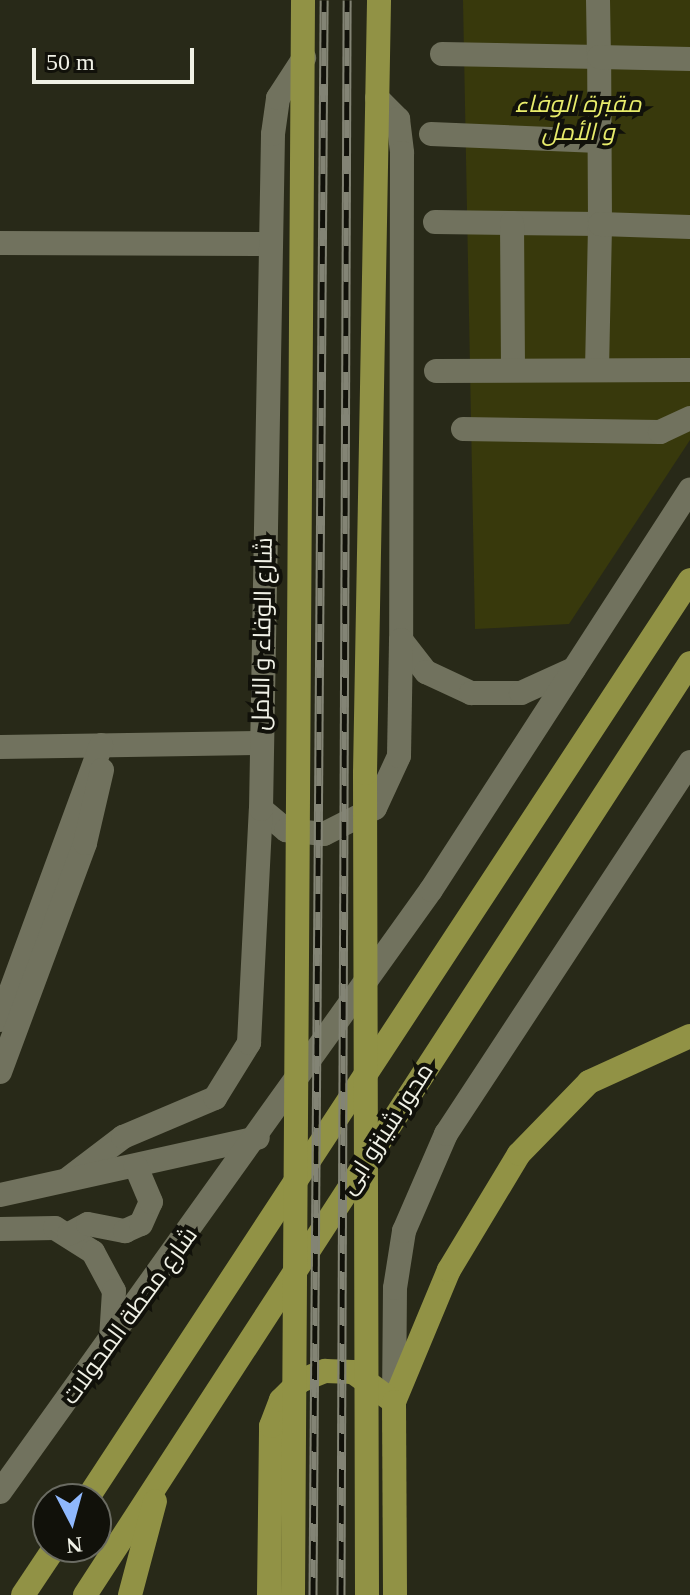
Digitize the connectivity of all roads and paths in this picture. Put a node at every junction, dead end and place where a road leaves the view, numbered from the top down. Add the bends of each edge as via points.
1 (303, 0) edge
2 (379, 0) edge
3 (598, 0) edge
4 (442, 54) dead end
5 (599, 57) junction
6 (304, 58) junction
7 (690, 59) edge
8 (377, 98) junction
9 (431, 134) dead end
10 (599, 141) junction
11 (435, 222) dead end
12 (512, 223) junction
13 (600, 224) junction
14 (690, 227) edge
15 (0, 243) edge
16 (268, 244) junction
17 (513, 370) junction
18 (597, 370) junction
19 (690, 370) edge
20 (436, 371) dead end
21 (690, 418) edge
22 (463, 429) dead end
23 (690, 489) edge
24 (690, 580) edge
25 (401, 640) junction
26 (690, 663) edge
27 (576, 668) junction
28 (261, 743) junction
29 (101, 745) junction
30 (0, 747) edge
31 (690, 762) edge
32 (102, 770) dead end
33 (261, 809) junction
34 (78, 833) junction
35 (0, 1020) edge
36 (690, 1036) edge
37 (0, 1072) edge
38 (258, 1138) junction
39 (136, 1166) junction
40 (69, 1178) junction
41 (0, 1195) edge
42 (0, 1229) edge
43 (69, 1234) junction
44 (111, 1344) junction
45 (394, 1402) junction
46 (167, 1469) junction
47 (97, 1483) edge
48 (0, 1492) edge
49 (44, 1563) edge
50 (23, 1595) edge
51 (85, 1595) edge
52 (130, 1595) edge
53 (269, 1595) edge
54 (293, 1595) edge
55 (367, 1595) edge
56 (395, 1595) edge

1 - 6 main road
2 - 8 main road
3 - 5 street
4 - 5 street
5 - 7 street
5 - 10 street
6 - 16 street, شارع الوفاء و الامل via 278,98
6 - 54 main road
8 - 25 street via 398,119 402,153
8 - 55 main road via 365,773
9 - 10 street
10 - 13 street
11 - 12 street
12 - 13 street
12 - 17 street
13 - 14 street
13 - 18 street
15 - 16 street
16 - 28 street, شارع الوفاء و الامل
17 - 18 street
17 - 20 street
18 - 19 street
21 - 22 street via 660,432
23 - 27 street, شارع محطة المحولات
24 - 47 main road, محور شينزو ابى
25 - 27 street via 426,672 471,693 521,693
25 - 33 street via 399,756 375,808 343,829 315,834 286,830
26 - 46 main road, محور شينزو ابى
27 - 38 street, شارع محطة المحولات
28 - 29 street
28 - 33 street, شارع الوفاء و الامل
29 - 30 street
29 - 34 street
31 - 45 street via 446,1134 404,1231 395,1288
32 - 34 street
33 - 40 street, شارع الوفاء و الامل via 254,1011 235,1073 215,1098 123,1137
34 - 35 street
34 - 37 street
36 - 45 main road via 589,1082 519,1154 449,1270
38 - 39 street
38 - 44 street, شارع محطة المحولات
39 - 40 street
39 - 43 street via 151,1202 141,1224 125,1231 88,1224
40 - 41 street
42 - 43 street via 40,1225
43 - 44 street via 109,1277 116,1306
44 - 48 street, شارع محطة المحولات
45 - 53 main road via 353,1372 325,1371 300,1381 281,1400 271,1426
45 - 56 main road
46 - 51 main road, محور شينزو ابى
46 - 52 main road
49 - 50 main road

